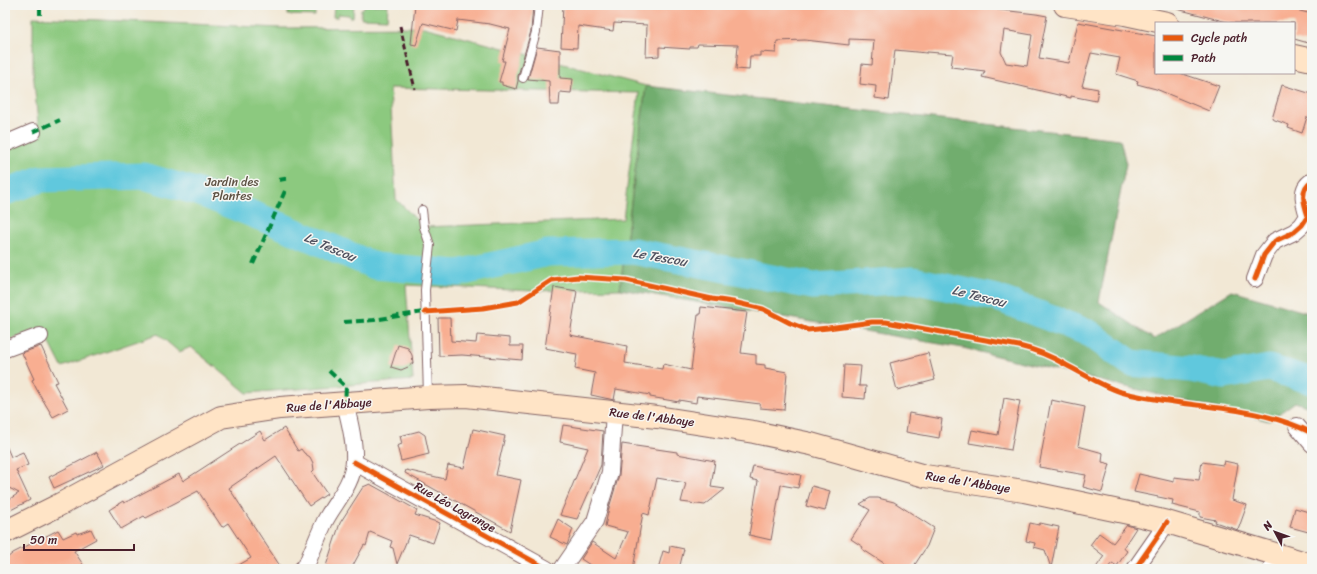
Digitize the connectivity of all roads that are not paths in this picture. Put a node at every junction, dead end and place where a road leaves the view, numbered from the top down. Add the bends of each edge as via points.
1 (538, 5) edge
2 (1065, 5) edge
3 (1162, 22) edge
4 (1295, 56) edge
5 (1312, 60) edge
6 (523, 78) dead end
7 (33, 132) dead end
8 (5, 144) edge
9 (1312, 181) edge
10 (422, 210) dead end
11 (1255, 279) dead end
12 (40, 336) dead end
13 (5, 349) edge
14 (428, 397) junction
15 (346, 404) junction
16 (614, 412) junction
17 (1297, 426) dead end
18 (1312, 444) edge
19 (354, 462) junction
20 (1167, 522) junction
21 (5, 532) edge
22 (1275, 562) edge
23 (1312, 565) edge
24 (304, 568) edge
25 (547, 569) edge
26 (562, 569) edge
27 (1135, 569) edge

1 - 6 lane via 536,32
2 - 3 main road
4 - 5 main road
7 - 8 street
9 - 11 street via 1303,194 1308,216 1294,232 1275,241 1264,255
10 - 14 lane via 430,245 425,290
12 - 13 street
14 - 15 main road, Rue de l'Abbaye
14 - 16 main road, Rue de l'Abbaye via 473,396
15 - 19 street
15 - 21 main road, Rue de l'Abbaye via 280,408 221,417
16 - 20 main road, Rue de l'Abbaye via 749,431 811,444 925,476 1082,503
16 - 26 street via 610,472 595,521
17 - 18 street
19 - 24 street via 348,482 325,521
19 - 25 street, Rue Léo Lagrange
20 - 22 main road, Rue de l'Abbaye
20 - 27 street
22 - 23 main road, Rue de l'Abbaye

